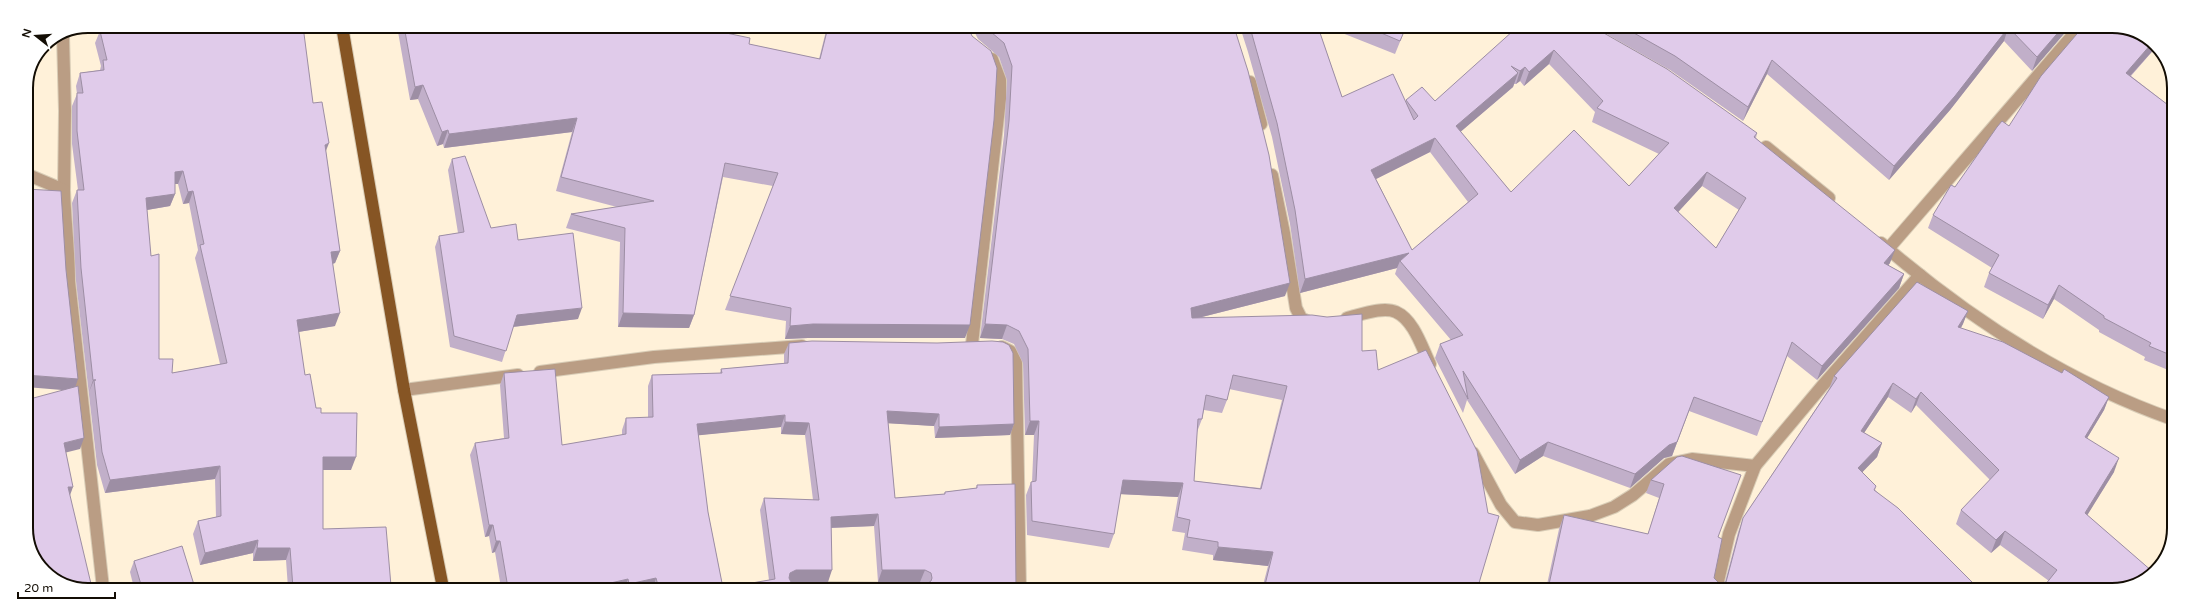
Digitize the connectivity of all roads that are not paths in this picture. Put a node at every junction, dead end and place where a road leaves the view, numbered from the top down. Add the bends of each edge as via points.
1 (343, 33) edge
2 (2074, 33) edge
3 (63, 39) edge
4 (982, 52) edge
5 (1247, 74) edge
6 (1756, 139) edge
7 (1264, 140) edge
8 (1269, 162) edge
9 (33, 177) edge
10 (64, 190) junction
11 (1840, 207) edge
12 (1870, 233) edge
13 (1888, 248) junction
14 (1920, 275) junction
15 (1338, 319) edge
16 (1324, 322) edge
17 (956, 345) edge
18 (981, 345) junction
19 (816, 346) edge
20 (1436, 375) edge
21 (404, 390) junction
22 (2167, 417) edge
23 (1469, 444) edge
24 (1755, 466) junction
25 (102, 583) edge
26 (442, 583) edge
27 (1020, 583) edge
28 (1718, 583) edge

1 - 21 main road
2 - 13 street
3 - 10 street
4 - 18 street via 992,60 1000,80 1000,100
5 - 7 street
6 - 11 street
8 - 16 street via 1296,308 1301,318 1312,324
9 - 10 street
10 - 25 street via 69,281
12 - 13 street
13 - 14 street
14 - 22 street via 1987,326 2058,367 2112,394
14 - 24 street
15 - 20 street via 1382,311 1396,312 1408,321
17 - 18 street
18 - 27 street via 1001,346 1010,351 1016,363
19 - 21 street via 654,357
21 - 26 main road
23 - 24 street via 1501,505 1515,522 1538,526 1590,516 1614,507 1633,495 1669,464 1692,459
24 - 28 street via 1729,534

